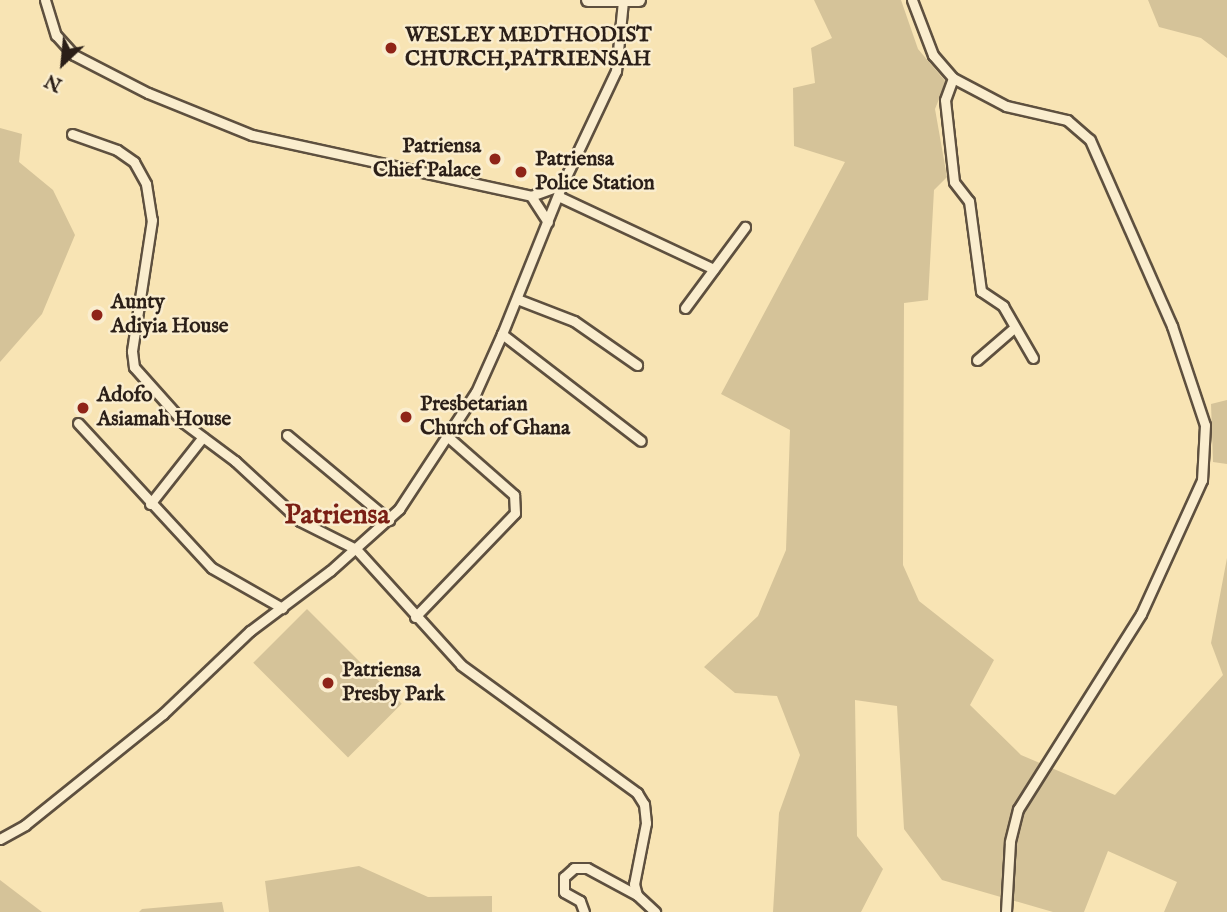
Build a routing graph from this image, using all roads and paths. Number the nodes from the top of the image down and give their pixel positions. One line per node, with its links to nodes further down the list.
1 (45, 0): 10 (street)
2 (588, 0): 3 (main road)
3 (610, 0): 6 (main road)
4 (639, 0): 6 (main road)
5 (912, 0): 7 (street)
6 (623, 1): 9 (street)
7 (953, 78): 17 (street); 36 (street)
8 (72, 134): 24 (street)
9 (562, 185): 10 (street); 11 (street)
10 (531, 196): 12 (street)
11 (558, 196): 12 (street); 14 (street)
12 (548, 222): 15 (street)
13 (745, 228): 14 (street)
14 (714, 269): 16 (street)
15 (517, 299): 18 (street); 21 (street)
16 (685, 308)
17 (1014, 328): 19 (street); 20 (street)
18 (502, 334): 25 (street); 26 (street)
19 (1034, 358)
20 (977, 360)
21 (637, 365)
22 (78, 423): 27 (street)
23 (287, 435): 28 (street)
24 (203, 437): 27 (street); 29 (street)
25 (448, 437): 28 (street); 31 (street)
26 (641, 441)
27 (150, 504): 30 (street)
28 (389, 520): 29 (street)
29 (356, 549): 30 (street); 31 (street)
30 (282, 608): 32 (street)
31 (415, 617): 33 (street)
32 (0, 839)
33 (638, 895): 34 (street); 35 (street)
34 (584, 912)
35 (655, 912)
36 (1006, 912)

